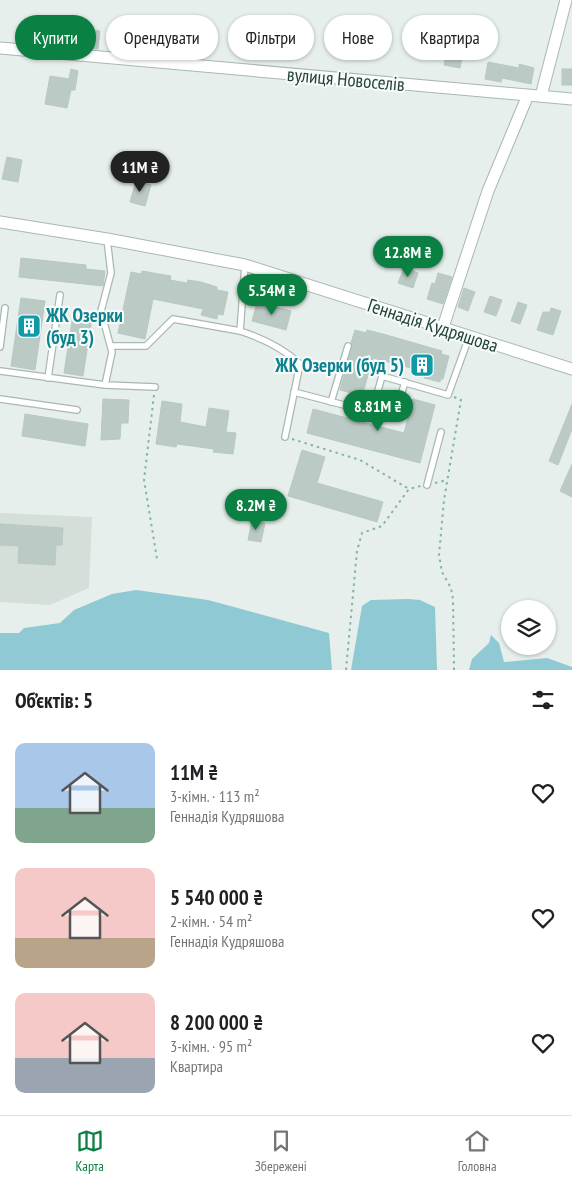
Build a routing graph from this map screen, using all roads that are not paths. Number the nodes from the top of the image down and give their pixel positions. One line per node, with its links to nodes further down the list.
1 (566, 0): 4 (street)
2 (0, 48): 3 (street, вулиця Новоселів)
3 (528, 95): 4 (street, вулиця Новоселів); 11 (street)
4 (541, 96): 5 (street, вулиця Новоселів)
5 (572, 99)
6 (0, 222): 7 (street, Геннадія Кудряшова)
7 (107, 239): 8 (street, Геннадія Кудряшова); 14 (lane)
8 (245, 265): 11 (street, Геннадія Кудряшова); 12 (lane)
9 (60, 295): 19 (lane)
10 (5, 308): 16 (lane)
11 (443, 327): 13 (street, Геннадія Кудряшова)
12 (240, 331): 14 (lane); 23 (lane)
13 (469, 337): 17 (street, Геннадія Кудряшова); 20 (lane)
14 (112, 346): 21 (lane)
15 (348, 346): 25 (lane)
16 (0, 347)
17 (572, 369)
18 (0, 371): 19 (lane)
19 (48, 378): 21 (lane)
20 (405, 382): 27 (lane); 27 (lane)
21 (105, 385): 22 (lane)
22 (155, 386)
23 (294, 392): 25 (lane); 29 (lane)
24 (0, 399): 26 (lane)
25 (332, 402): 27 (lane)
26 (77, 410)
27 (372, 412)
28 (441, 432): 30 (lane)
29 (285, 437)
30 (427, 485)

